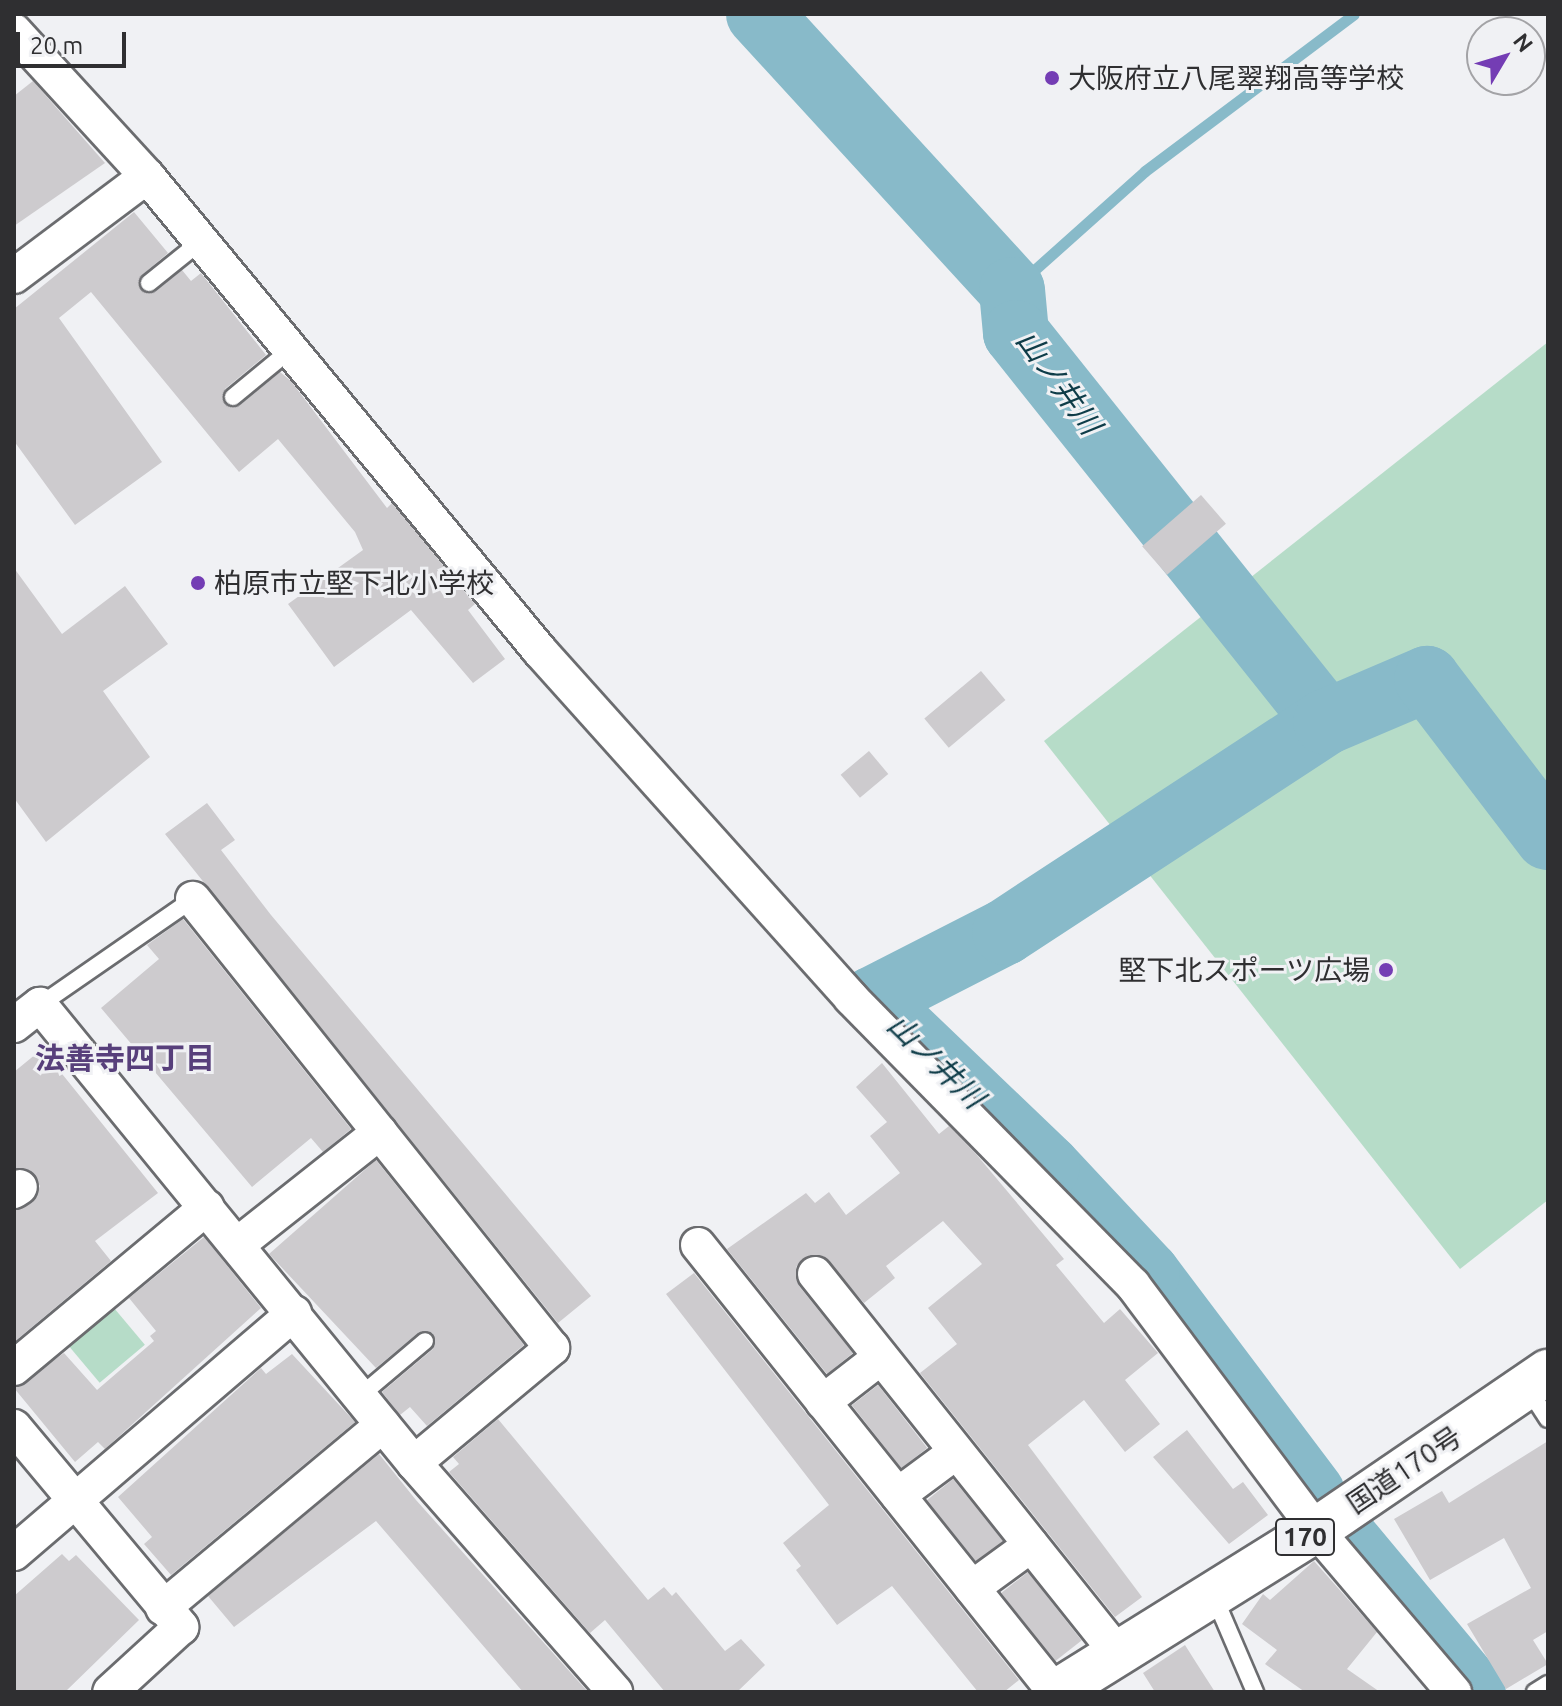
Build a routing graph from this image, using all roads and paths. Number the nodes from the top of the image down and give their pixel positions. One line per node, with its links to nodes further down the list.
1 (21, 52): 2 (street)
2 (147, 176): 3 (street); 4 (street)
3 (201, 241): 5 (lane); 6 (street)
4 (14, 276)
5 (149, 283)
6 (290, 350): 7 (lane); 28 (street)
7 (233, 397)
8 (193, 899): 9 (lane); 10 (street)
9 (27, 1015): 11 (street)
10 (380, 1132): 12 (street); 25 (street)
11 (207, 1207): 12 (street); 18 (street)
12 (237, 1245): 15 (street)
13 (698, 1245): 21 (street)
14 (815, 1274): 17 (street)
15 (294, 1313): 20 (street); 27 (street)
16 (425, 1341): 20 (lane)
17 (881, 1357): 21 (street); 24 (street)
18 (14, 1368)
19 (1541, 1392): 28 (highway, 国道170号 / 170)
20 (360, 1396): 22 (street)
21 (823, 1402): 26 (street)
22 (383, 1425): 25 (street); 33 (street)
23 (14, 1427): 27 (street)
24 (956, 1452): 26 (street); 29 (street)
25 (414, 1463): 37 (street)
26 (898, 1495): 31 (street)
27 (73, 1499): 30 (street); 33 (street)
28 (1316, 1530): 32 (highway, 国道170号 / 170); 40 (street)
29 (1031, 1545): 31 (street); 34 (street)
30 (14, 1553)
31 (972, 1588): 38 (street)
32 (1213, 1594): 34 (highway, 国道170号 / 170); 39 (lane)
33 (163, 1608): 36 (street)
34 (1118, 1653): 38 (highway, 国道170号 / 170)
35 (1548, 1684): 41 (lane)
36 (110, 1692)
37 (615, 1692)
38 (1055, 1692)
39 (1255, 1692)
40 (1454, 1692)
41 (1535, 1692)

